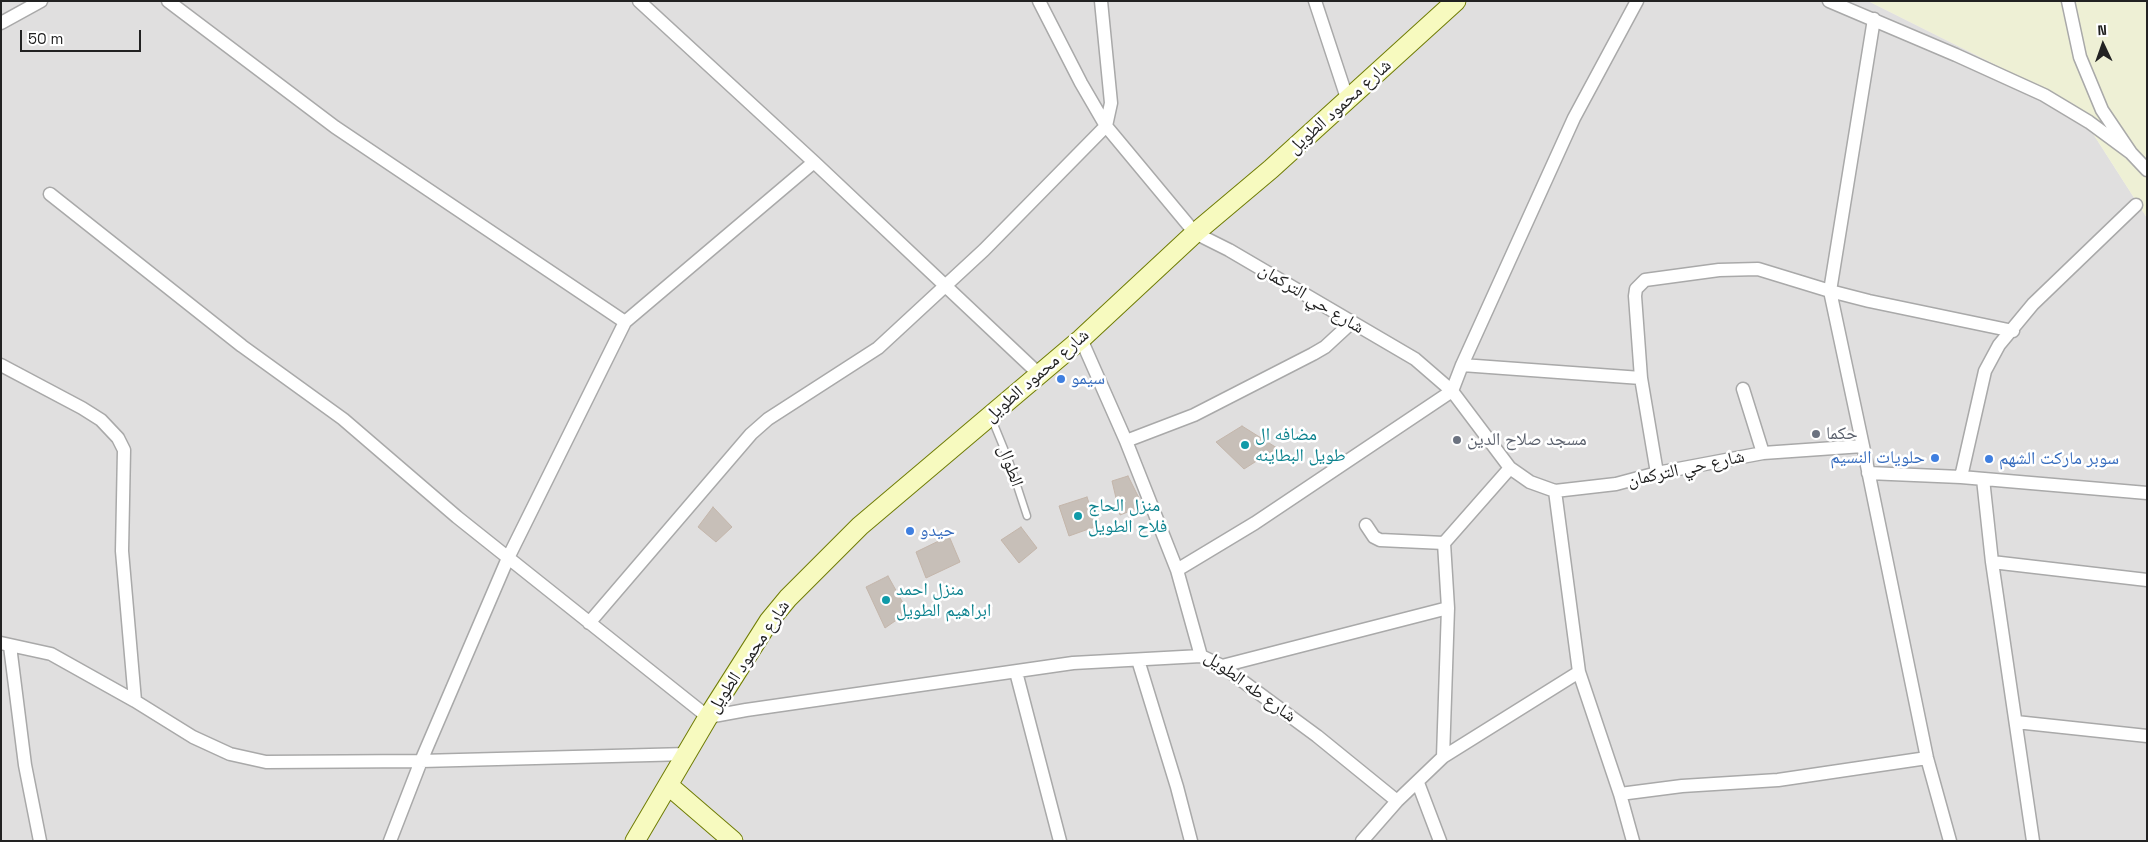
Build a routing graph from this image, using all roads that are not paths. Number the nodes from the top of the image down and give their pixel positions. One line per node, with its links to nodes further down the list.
1 (41, 1): 12 (street)
2 (168, 1): 23 (street)
3 (639, 1): 16 (street)
4 (1039, 1): 14 (street)
5 (1100, 1): 14 (street)
6 (1315, 1): 13 (street)
7 (1456, 1): 13 (street, شارع محمود الطويل)
8 (1637, 1): 28 (street)
9 (1829, 1): 11 (street)
10 (2068, 1): 15 (street)
11 (1874, 19): 15 (street); 22 (street)
12 (1, 23)
13 (1348, 101): 20 (street, شارع محمود الطويل)
14 (1106, 126): 20 (street); 21 (street)
15 (2131, 153): 17 (street)
16 (814, 162): 21 (street); 23 (street)
17 (2147, 170)
18 (50, 194): 47 (street)
19 (2136, 205): 25 (street)
20 (1195, 233): 24 (street, شارع حي التركمان); 26 (street, شارع محمود الطويل)
21 (945, 286): 29 (street); 52 (street)
22 (1830, 291): 25 (street); 30 (street); 35 (street)
23 (625, 322): 47 (street)
24 (1350, 323): 32 (street, شارع حي التركمان); 34 (street)
25 (2013, 331): 40 (street)
26 (1081, 339): 29 (street, شارع محمود الطويل); 34 (street, شارع طه الطويل)
27 (1, 365): 59 (street)
28 (1462, 365): 30 (street); 32 (street)
29 (1040, 375): 33 (street, شارع محمود الطويل)
30 (1641, 378): 39 (street)
31 (1743, 389): 36 (street)
32 (1452, 391): 37 (street, شارع حي التركمان); 49 (street)
33 (991, 416): 44 (lane, الطوال); 60 (street, شارع محمود الطويل)
34 (1126, 441): 49 (street, شارع طه الطويل)
35 (1863, 446): 36 (street, شارع حي التركمان); 38 (street)
36 (1763, 453): 39 (street, شارع حي التركمان)
37 (1510, 468): 42 (street, شارع حي التركمان); 46 (street)
38 (1868, 472): 40 (street); 65 (street)
39 (1657, 473): 42 (street, شارع حي التركمان)
40 (1960, 477): 41 (street)
41 (1983, 479): 43 (street); 48 (street)
42 (1555, 491): 58 (street)
43 (2147, 493)
44 (1027, 516)
45 (1366, 525): 46 (street)
46 (1444, 543): 51 (street)
47 (508, 558): 52 (street); 66 (street)
48 (1992, 562): 50 (street); 61 (street)
49 (1177, 570): 54 (street, شارع طه الطويل)
50 (2147, 580)
51 (1448, 608): 56 (street); 64 (street)
52 (589, 623): 60 (street)
53 (6, 645): 59 (street); 71 (street)
54 (1201, 656): 55 (street); 56 (street, شارع طه الطويل)
55 (1138, 660): 57 (street); 76 (street)
56 (1222, 666): 70 (street, شارع طه الطويل)
57 (1016, 672): 60 (street); 75 (street)
58 (1579, 672): 64 (street); 69 (street)
59 (135, 701): 66 (street)
60 (708, 717): 63 (street, شارع محمود الطويل)
61 (2016, 722): 62 (street); 81 (street)
62 (2147, 736)
63 (688, 754): 66 (street); 68 (street, شارع محمود الطويل)
64 (1444, 757): 67 (street)
65 (1927, 758): 69 (street); 80 (street)
66 (421, 761): 72 (street)
67 (1418, 783): 70 (street); 78 (street)
68 (668, 785): 73 (street, شارع محمود الطويل); 74 (street)
69 (1620, 794): 79 (street)
70 (1396, 801): 77 (street)
71 (40, 841)
72 (390, 841)
73 (635, 841)
74 (733, 841)
75 (1060, 841)
76 (1190, 841)
77 (1362, 841)
78 (1440, 841)
79 (1633, 841)
80 (1950, 841)
81 (2033, 841)

